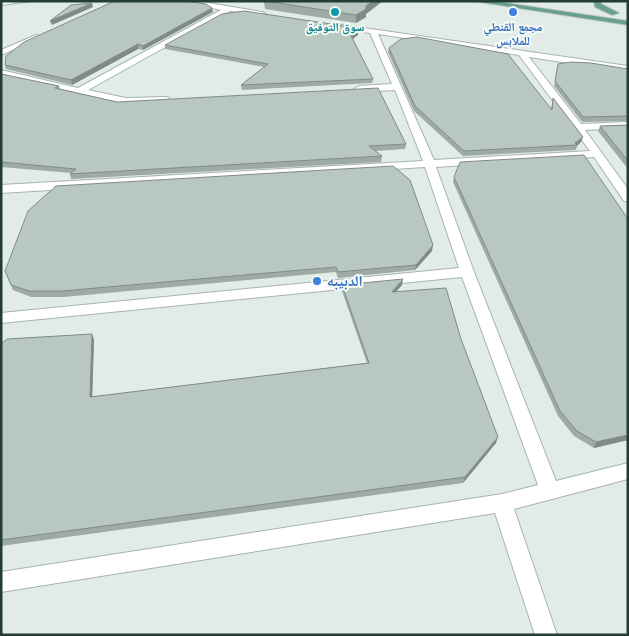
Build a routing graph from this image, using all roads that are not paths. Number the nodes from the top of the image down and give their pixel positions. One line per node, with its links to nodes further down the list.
1 (28, 1): 6 (street)
2 (182, 1): 7 (street)
3 (476, 1): 11 (main road)
4 (532, 1): 8 (main road)
5 (598, 1): 8 (main road)
6 (1, 3)
7 (228, 9): 9 (street); 21 (street)
8 (615, 13): 10 (main road)
9 (266, 15)
10 (628, 15)
11 (628, 23)
12 (334, 25): 13 (street)
13 (373, 31): 16 (street); 19 (street)
14 (46, 33): 15 (street)
15 (1, 53)
16 (522, 53): 17 (street); 24 (street)
17 (628, 69)
18 (1, 73): 21 (street)
19 (398, 87): 20 (street); 26 (street)
20 (349, 90)
21 (78, 91): 22 (street)
22 (172, 100)
23 (628, 125): 24 (street)
24 (578, 127): 25 (street)
25 (597, 154): 26 (street); 28 (street)
26 (429, 162): 27 (street); 29 (street)
27 (1, 189)
28 (628, 198)
29 (467, 272): 30 (street); 32 (street)
30 (1, 318)
31 (628, 471): 32 (street)
32 (550, 491): 33 (street)
33 (502, 503): 34 (street); 35 (street)
34 (1, 582)
35 (546, 635)

